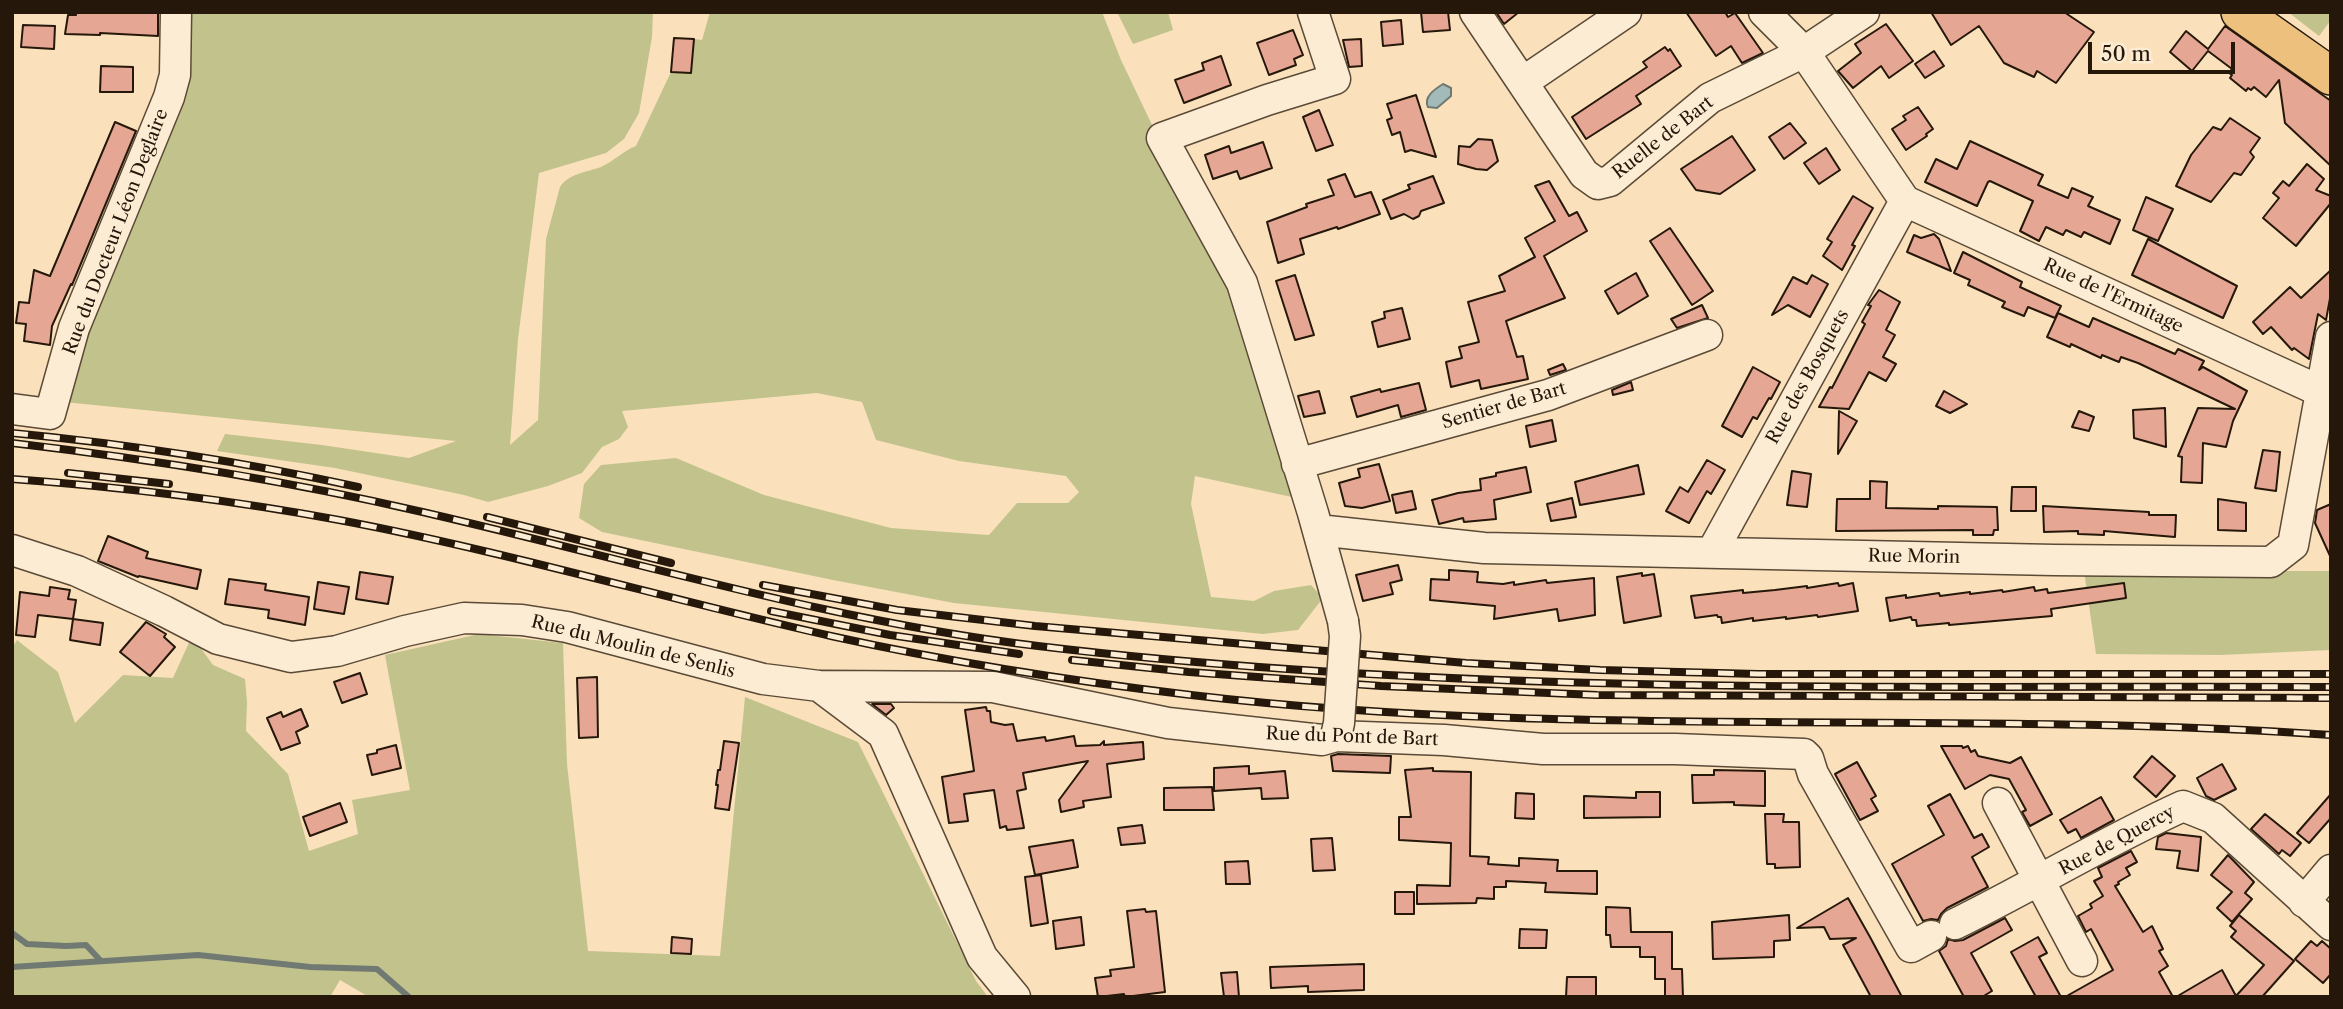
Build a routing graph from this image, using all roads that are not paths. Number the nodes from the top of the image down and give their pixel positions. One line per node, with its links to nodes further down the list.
1 (176, 12): 15 (street, Rue du Docteur Léon Deglaire)
2 (1313, 12): 17 (street)
3 (1475, 12): 10 (street, Ruelle de Bart)
4 (1626, 12): 10 (street)
5 (1764, 12): 8 (street)
6 (1864, 12): 8 (street)
7 (2240, 12): 9 (main road)
8 (1804, 52): 10 (street, Ruelle de Bart); 11 (street)
9 (2331, 76)
10 (1523, 82)
11 (1905, 201): 14 (street, Rue de l'Ermitage); 20 (street, Rue des Bosquets)
12 (1707, 335): 17 (street, Sentier de Bart)
13 (2331, 337): 14 (street, Rue Morin)
14 (2320, 391): 16 (street, Rue Morin)
15 (12, 409)
16 (2320, 460): 20 (street, Rue Morin)
17 (1297, 464): 18 (street)
18 (1318, 530): 20 (street, Rue Morin); 22 (street, bridge)
19 (12, 550): 21 (street, Rue du Moulin de Senlis)
20 (1712, 552)
21 (820, 686): 22 (street, Rue du Pont de Bart); 30 (street)
22 (1336, 736): 23 (street, Rue du Pont de Bart)
23 (1804, 754): 26 (street, Rue de Quercy)
24 (1998, 803): 26 (street)
25 (2331, 870): 27 (street)
26 (2040, 881): 27 (street, Rue de Quercy); 29 (street)
27 (2304, 902): 28 (street, Rue de Quercy)
28 (2331, 925)
29 (2082, 961)
30 (1015, 997)

